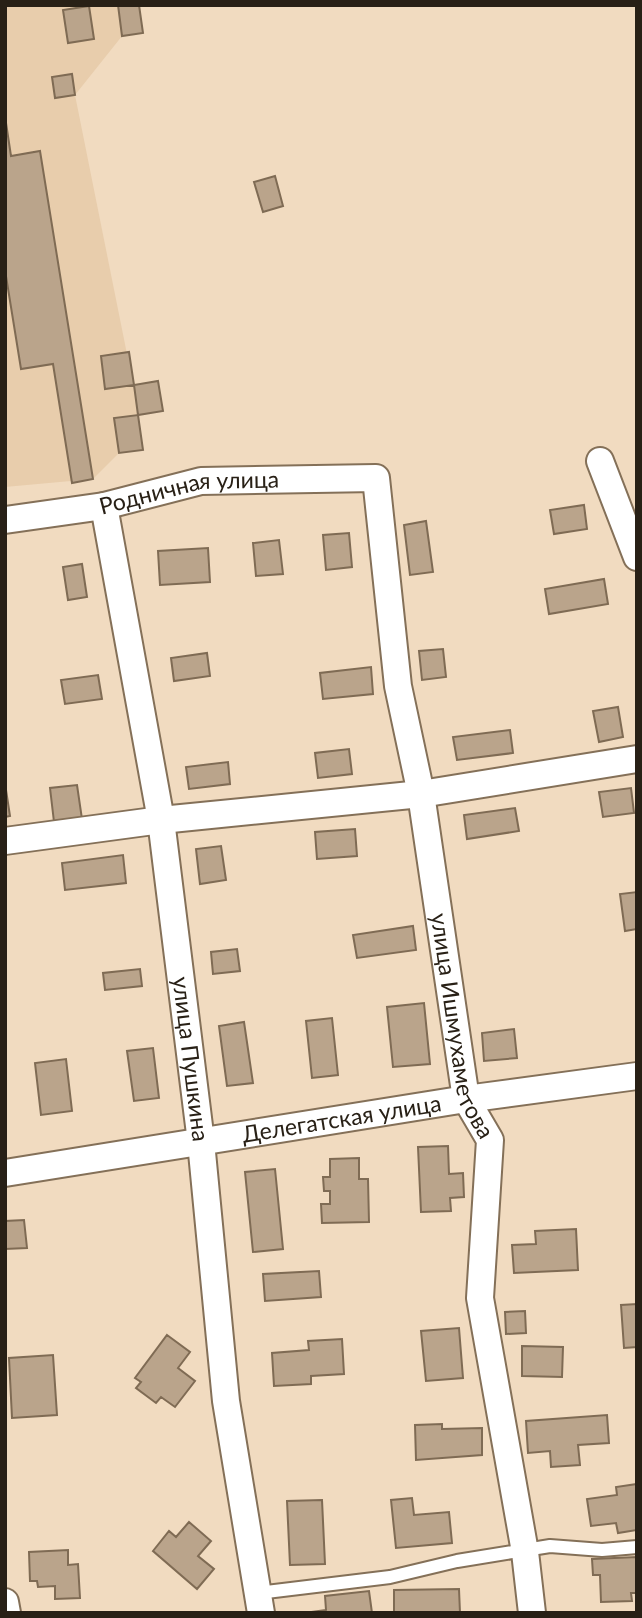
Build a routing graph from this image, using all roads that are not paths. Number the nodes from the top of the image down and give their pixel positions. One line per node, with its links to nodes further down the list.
1 (600, 461): 5 (street)
2 (376, 478): 3 (street, Родничная улица); 7 (street, улица Ишмухаметова)
3 (104, 506): 4 (street, Родничная улица); 8 (street, улица Пушкина)
4 (5, 520)
5 (637, 556)
6 (637, 759): 7 (street)
7 (421, 794): 8 (street); 11 (street, улица Ишмухаметова)
8 (161, 820): 9 (street); 12 (street, улица Пушкина)
9 (5, 841)
10 (637, 1076): 11 (street, Делегатская улица)
11 (466, 1099): 12 (street, Делегатская улица); 15 (street, улица Ишмухаметова)
12 (201, 1142): 13 (street, Делегатская улица); 17 (street, улица Пушкина)
13 (5, 1172)
14 (637, 1548): 15 (lane)
15 (525, 1552): 17 (lane); 19 (street, улица Ишмухаметова)
16 (5, 1602): 18 (street)
17 (260, 1603)
18 (7, 1613)
19 (532, 1613)

